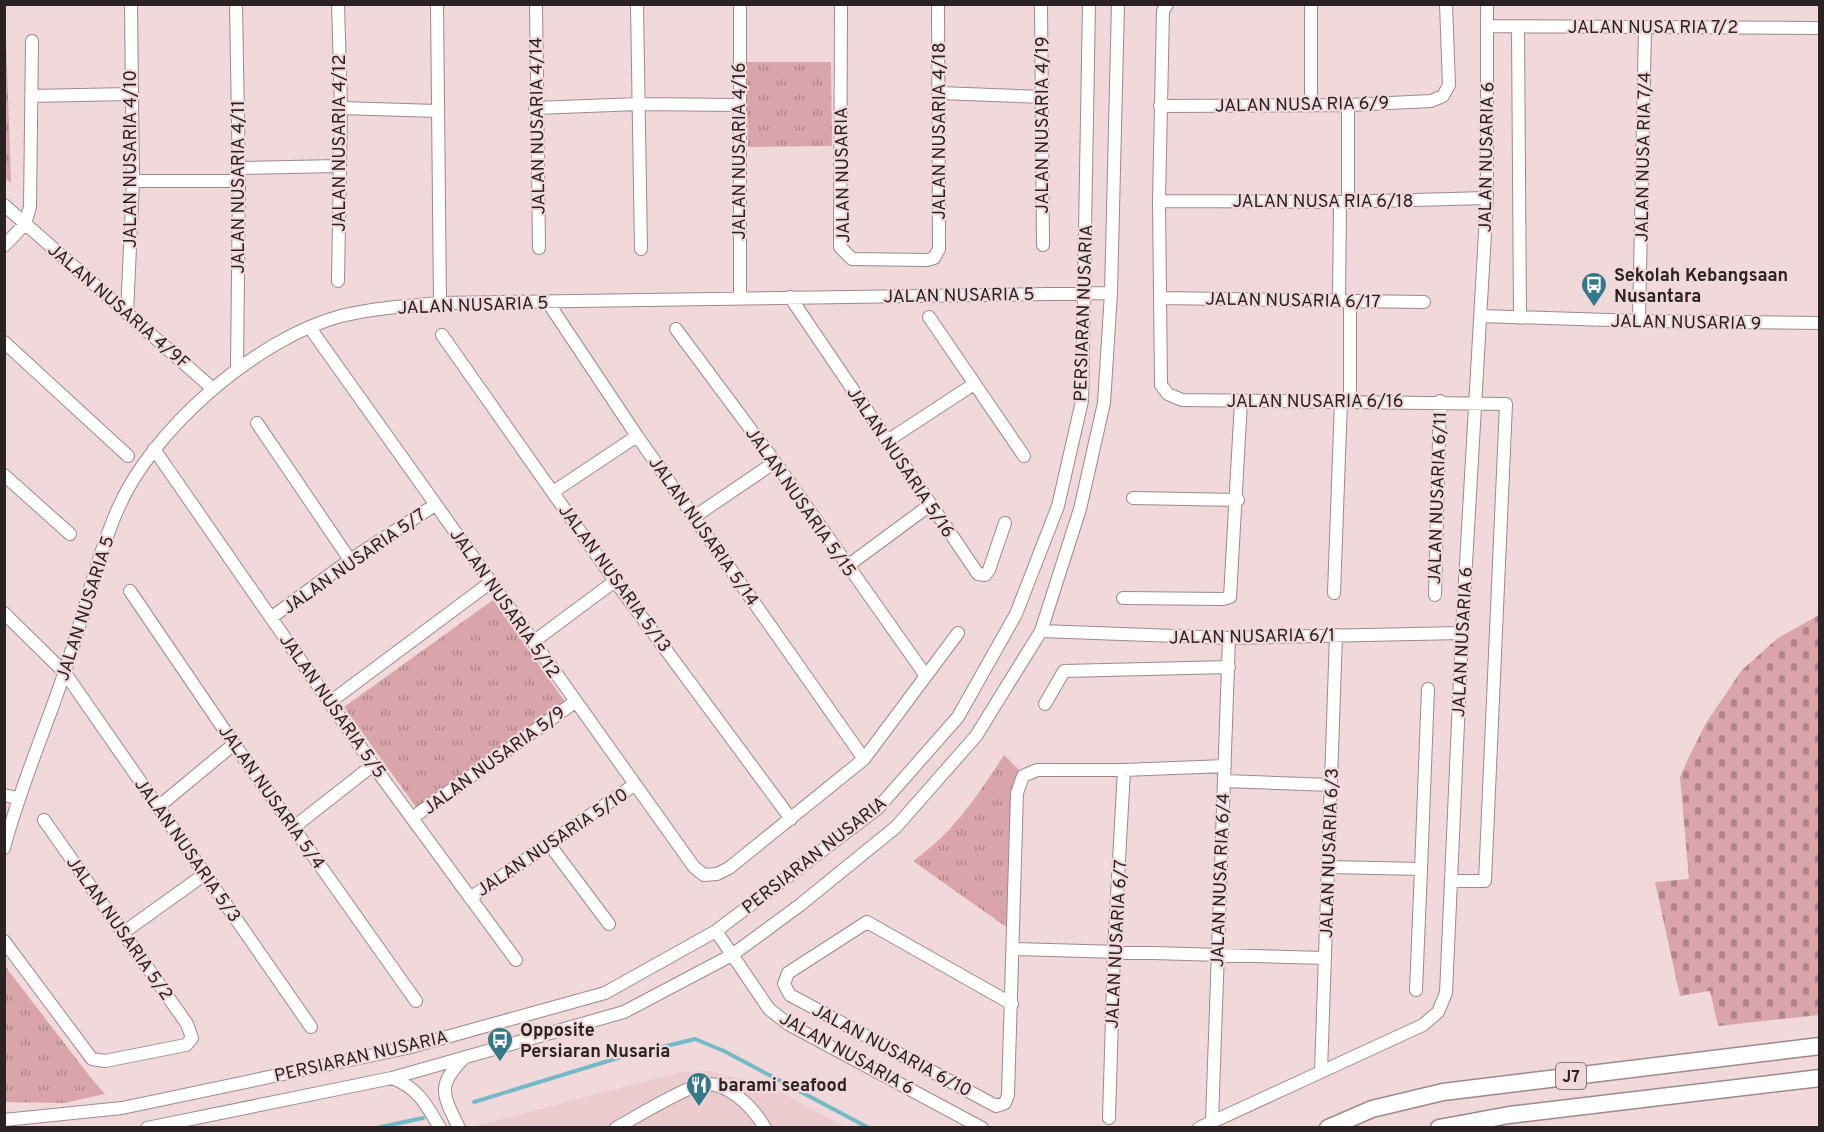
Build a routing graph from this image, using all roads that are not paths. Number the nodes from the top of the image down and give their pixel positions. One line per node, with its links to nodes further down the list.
1 (131, 4): 22 (street, JALAN NUSARIA 4/10)
2 (236, 4): 35 (street, JALAN NUSARIA 4/11)
3 (338, 4): 31 (street, JALAN NUSARIA 4/12)
4 (437, 4): 33 (street)
5 (536, 4): 32 (street, JALAN NUSARIA 4/14)
6 (637, 4): 26 (street)
7 (740, 4): 27 (street, JALAN NUSARIA 4/16)
8 (841, 4): 47 (street, JALAN NUSARIA)
9 (938, 4): 23 (street, JALAN NUSARIA 4/18)
10 (1041, 4): 25 (street, JALAN NUSARIA 4/19)
11 (1089, 4): 50 (street, PERSIARAN NUSARIA)
12 (1118, 4): 49 (street, PERSIARAN NUSARIA)
13 (1167, 4): 30 (street)
14 (1311, 4): 28 (street)
15 (1446, 4): 29 (street, JALAN NUSA RIA 6/9)
16 (1487, 4): 17 (street, JALAN NUSARIA 6)
17 (1487, 26): 18 (street, JALAN NUSA RIA 7/2); 38 (street, JALAN NUSARIA 6)
18 (1518, 27): 20 (street, JALAN NUSA RIA 7/2); 61 (street)
19 (1820, 27): 20 (street, JALAN NUSA RIA 7/2)
20 (1645, 28): 62 (street, JALAN NUSA RIA 7/4)
21 (32, 41): 24 (street)
22 (130, 93): 24 (street); 37 (street, JALAN NUSARIA 4/10)
23 (940, 93): 25 (street); 47 (street, JALAN NUSARIA 4/18)
24 (31, 96): 42 (street)
25 (1042, 97): 43 (street, JALAN NUSARIA 4/19)
26 (639, 104): 27 (street); 32 (street); 46 (street)
27 (739, 105): 52 (street, JALAN NUSARIA 4/16)
28 (1311, 105): 29 (street, JALAN NUSA RIA 6/9); 30 (street, JALAN NUSA RIA 6/9)
29 (1347, 105): 40 (street)
30 (1160, 106): 39 (street)
31 (341, 108): 33 (street); 34 (street, JALAN NUSARIA 4/12)
32 (536, 108): 45 (street, JALAN NUSARIA 4/14)
33 (437, 111): 57 (street)
34 (339, 166): 35 (street); 48 (street, JALAN NUSARIA 4/12)
35 (238, 168): 36 (street, JALAN NUSARIA 4/11)
36 (239, 181): 37 (street); 68 (street, JALAN NUSARIA 4/11)
37 (133, 182): 58 (street, JALAN NUSARIA 4/10)
38 (1487, 198): 40 (street, JALAN NUSA RIA 6/18); 59 (street, JALAN NUSARIA 6)
39 (1159, 201): 40 (street, JALAN NUSA RIA 6/18); 53 (street)
40 (1344, 202): 55 (street)
41 (4, 206): 42 (street, JALAN NUSARIA 4/9F)
42 (25, 224): 44 (street); 58 (street, JALAN NUSARIA 4/9F)
43 (1043, 245)
44 (4, 246)
45 (538, 248)
46 (641, 249)
47 (934, 258)
48 (338, 281)
49 (1111, 292): 50 (street); 101 (street, PERSIARAN NUSARIA)
50 (1086, 293): 51 (street, JALAN NUSARIA 5); 137 (street, PERSIARAN NUSARIA)
51 (790, 297): 52 (street, JALAN NUSARIA 5); 77 (street, JALAN NUSARIA 5/16)
52 (740, 298): 54 (street, JALAN NUSARIA 5)
53 (1162, 298): 55 (street, JALAN NUSARIA 6/17); 72 (street, JALAN NUSARIA 6/16)
54 (547, 301): 57 (street, JALAN NUSARIA 5); 76 (street, JALAN NUSARIA 5/14)
55 (1345, 301): 56 (street, JALAN NUSARIA 6/17); 73 (street)
56 (1424, 302)
57 (440, 303): 64 (street, JALAN NUSARIA 5)
58 (127, 313): 70 (street, JALAN NUSARIA 4/9F)
59 (1481, 316): 61 (street, JALAN NUSARIA 9); 74 (street, JALAN NUSARIA 6)
60 (929, 317): 69 (street)
61 (1521, 318): 62 (street, JALAN NUSARIA 9)
62 (1640, 321): 63 (street, JALAN NUSARIA 9)
63 (1820, 323)
64 (310, 328): 68 (street, JALAN NUSARIA 5); 86 (street, JALAN NUSARIA 5/12)
65 (676, 329): 81 (street, JALAN NUSARIA 5/15)
66 (442, 335): 83 (street, JALAN NUSARIA 5/13)
67 (4, 342): 79 (street)
68 (237, 369): 70 (street, JALAN NUSARIA 5)
69 (974, 384): 77 (street); 80 (street)
70 (212, 388): 78 (street, JALAN NUSARIA 5)
71 (1440, 401): 73 (street, JALAN NUSARIA 6/16); 74 (street, JALAN NUSARIA 6/16); 97 (street, JALAN NUSARIA 6/11)
72 (1241, 402): 73 (street, JALAN NUSARIA 6/16); 85 (street)
73 (1346, 402): 96 (street)
74 (1476, 404): 103 (street, JALAN NUSARIA 6); 134 (street, JALAN NUSARIA 6/16)
75 (257, 423): 91 (street)
76 (637, 436): 83 (street); 88 (street, JALAN NUSARIA 5/14)
77 (887, 441): 87 (street, JALAN NUSARIA 5/16)
78 (154, 449): 100 (street, JALAN NUSARIA 5/5); 108 (street, JALAN NUSARIA 5)
79 (129, 456)
80 (1024, 456)
81 (775, 462): 88 (street); 92 (street, JALAN NUSARIA 5/15)
82 (4, 475): 90 (street)
83 (553, 492): 93 (street, JALAN NUSARIA 5/13)
84 (1133, 498): 85 (street)
85 (1238, 500): 98 (street)
86 (435, 505): 91 (street, JALAN NUSARIA 5/7); 94 (street, JALAN NUSARIA 5/12)
87 (930, 505): 89 (street, JALAN NUSARIA 5/16); 92 (street)
88 (694, 517): 115 (street, JALAN NUSARIA 5/14)
89 (1005, 523)
90 (70, 534)
91 (350, 560): 100 (street, JALAN NUSARIA 5/7)
92 (846, 567): 109 (street, JALAN NUSARIA 5/15)
93 (615, 580): 106 (street); 126 (street, JALAN NUSARIA 5/13)
94 (490, 582): 106 (street, JALAN NUSARIA 5/12); 111 (street)
95 (130, 591): 114 (street, JALAN NUSARIA 5/4)
96 (1334, 593)
97 (1435, 595)
98 (1124, 598)
99 (4, 613): 108 (street, JALAN NUSARIA 5/3)
100 (272, 617): 111 (street, JALAN NUSARIA 5/5)
101 (1041, 631): 105 (street, JALAN NUSARIA 6/1); 143 (street, PERSIARAN NUSARIA)
102 (958, 633): 109 (street)
103 (1462, 633): 104 (street, JALAN NUSARIA 6/1); 134 (street, JALAN NUSARIA 6)
104 (1336, 635): 105 (street, JALAN NUSARIA 6/1); 121 (street, JALAN NUSARIA 6/3)
105 (1229, 638): 107 (street, JALAN NUSA RIA 6/4)
106 (533, 642): 112 (street, JALAN NUSARIA 5/12)
107 (1229, 667): 113 (street); 117 (street, JALAN NUSA RIA 6/4)
108 (65, 673): 123 (street, JALAN NUSARIA 5); 124 (street, JALAN NUSARIA 5/3)
109 (926, 676): 115 (street)
110 (1428, 689): 132 (street)
111 (330, 702): 116 (street, JALAN NUSARIA 5/5)
112 (575, 702): 120 (street, JALAN NUSARIA 5/12); 125 (street, JALAN NUSARIA 5/9)
113 (1045, 704)
114 (234, 744): 124 (street); 128 (street, JALAN NUSARIA 5/4)
115 (864, 759): 126 (street)
116 (373, 765): 125 (street, JALAN NUSARIA 5/5); 128 (street)
117 (1225, 766): 118 (street); 119 (street, JALAN NUSA RIA 6/4)
118 (1125, 770): 140 (street); 141 (street, JALAN NUSARIA 6/7)
119 (1224, 781): 121 (street); 142 (street, JALAN NUSA RIA 6/4)
120 (634, 785): 126 (street, JALAN NUSARIA 5/12); 129 (street, JALAN NUSARIA 5/10)
121 (1331, 785): 131 (street, JALAN NUSARIA 6/3)
122 (4, 795): 123 (street)
123 (17, 798): 130 (street, JALAN NUSARIA 5)
124 (158, 807): 133 (street, JALAN NUSARIA 5/3)
125 (412, 818): 135 (street, JALAN NUSARIA 5/5)
126 (790, 819)
127 (44, 820): 138 (street, JALAN NUSARIA 5/2)
128 (294, 827): 147 (street, JALAN NUSARIA 5/4)
129 (549, 844): 135 (street, JALAN NUSARIA 5/10); 136 (street)
130 (4, 848)
131 (1329, 867): 132 (street); 144 (street, JALAN NUSARIA 6/3)
132 (1421, 869): 146 (street)
133 (205, 874): 138 (street); 149 (street, JALAN NUSARIA 5/3)
134 (1451, 881): 152 (street, JALAN NUSARIA 6)
135 (470, 898): 145 (street, JALAN NUSARIA 5/5)
136 (609, 924)
137 (716, 931): 143 (street, JALAN NUSARIA 6); 156 (street, PERSIARAN NUSARIA)
138 (124, 933): 139 (street, JALAN NUSARIA 5/2)
139 (4, 941)
140 (1013, 949): 141 (street); 148 (street)
141 (1114, 950): 142 (street); 155 (street, JALAN NUSARIA 6/7)
142 (1217, 953): 144 (street); 157 (street, JALAN NUSA RIA 6/4)
143 (732, 955): 151 (street, PERSIARAN NUSARIA); 163 (street, JALAN NUSARIA 6)
144 (1325, 958): 152 (street, JALAN NUSARIA 6/3)
145 (516, 960)
146 (1416, 990)
147 (416, 1001)
148 (1012, 1004): 148 (street, JALAN NUSARIA 6/10)
149 (311, 1027)
150 (1820, 1046): 165 (main road, J7)
151 (465, 1058): 153 (street, PERSIARAN NUSARIA); 160 (street)
152 (1321, 1071): 157 (street, JALAN NUSARIA 6)
153 (393, 1078): 158 (street, PERSIARAN NUSARIA); 159 (street)
154 (1820, 1078): 166 (main road, J7)
155 (1109, 1118)
156 (4, 1120)
157 (1212, 1121): 164 (street, JALAN NUSARIA 6)
158 (147, 1128)
159 (440, 1128)
160 (459, 1128)
161 (616, 1128): 162 (street)
162 (765, 1128)
163 (982, 1128)
164 (1199, 1128)
165 (1328, 1128)
166 (1439, 1128)

